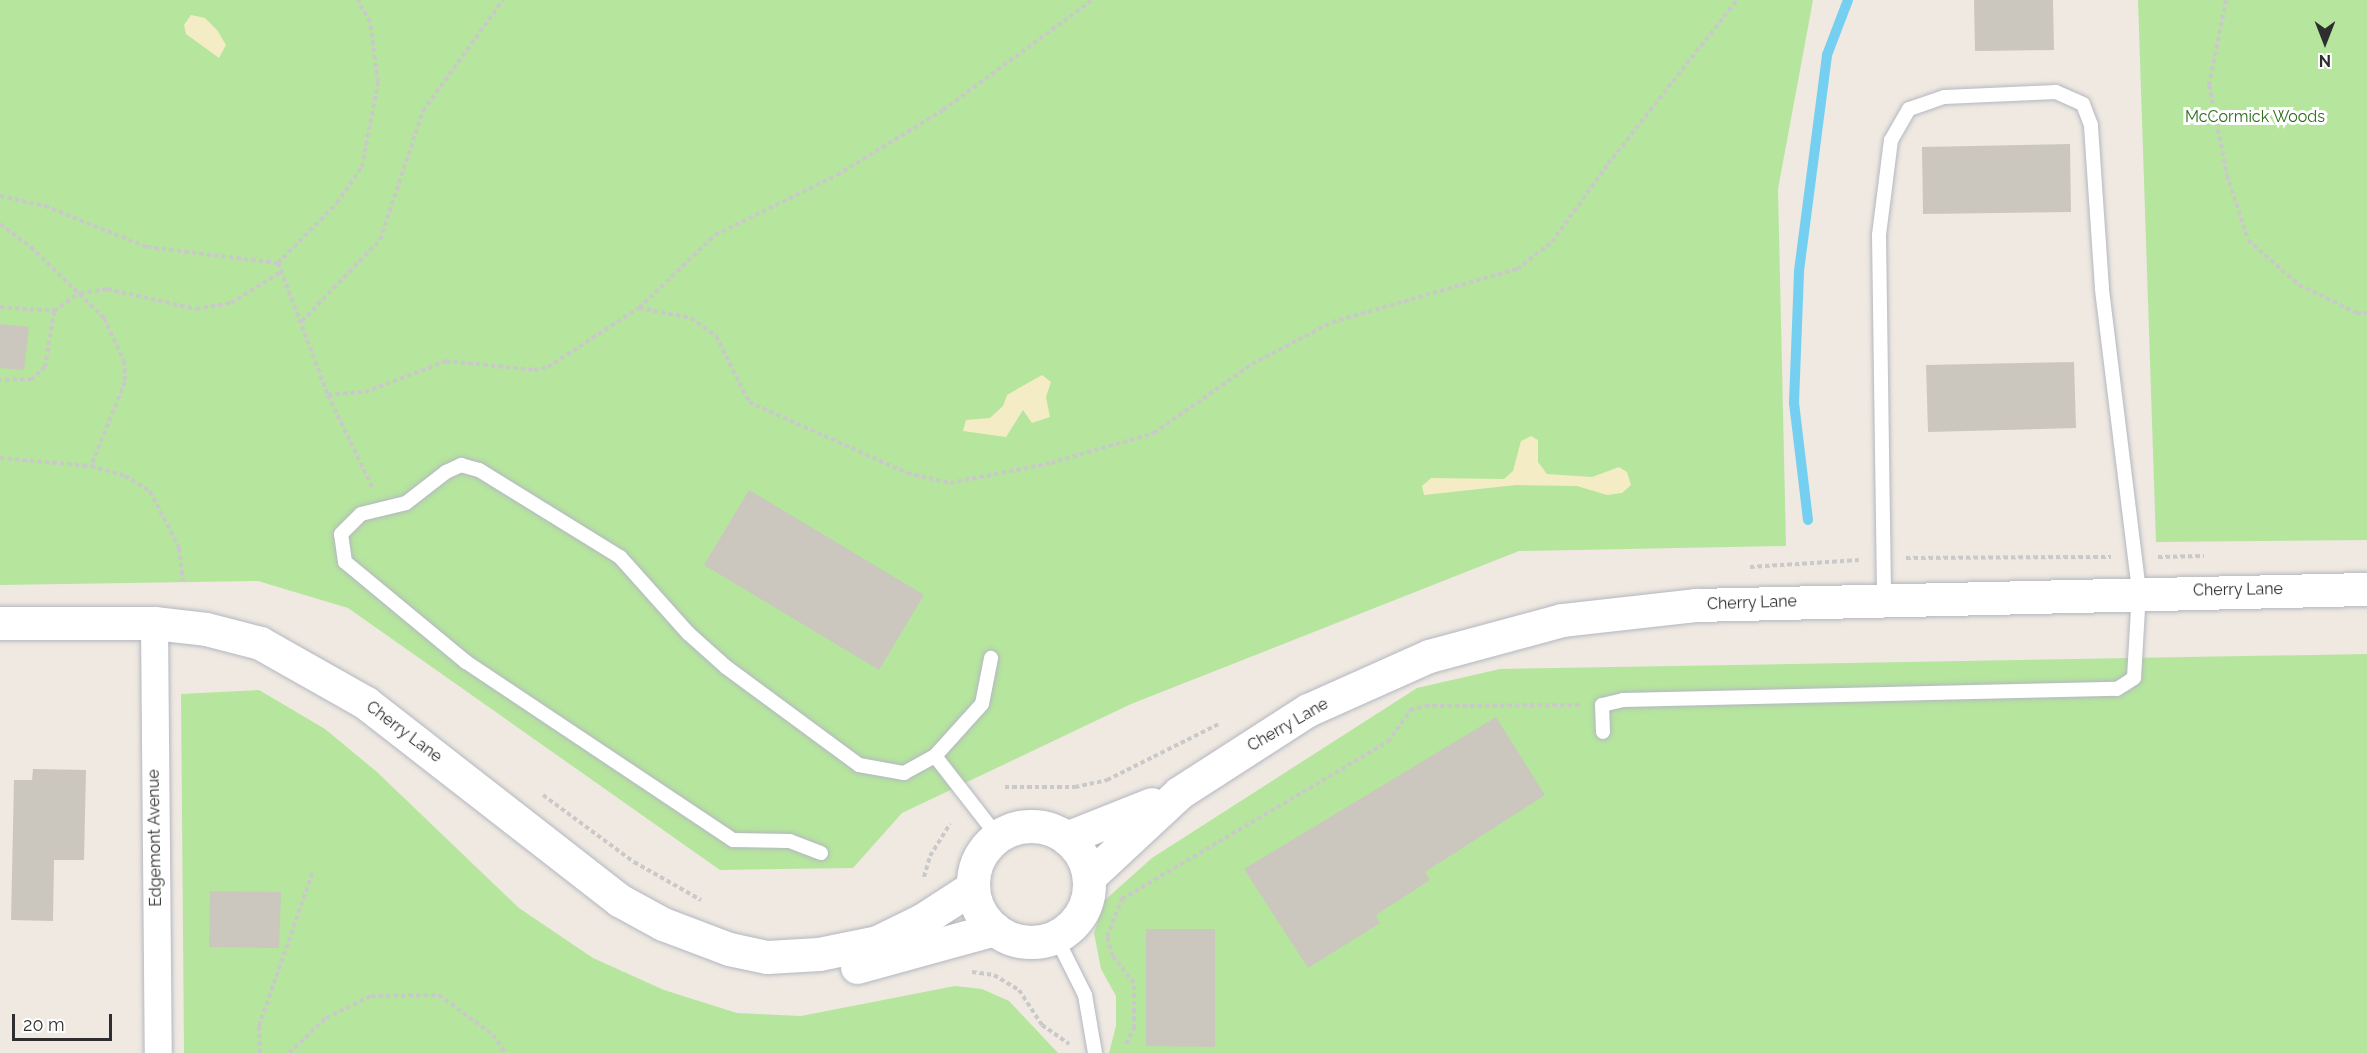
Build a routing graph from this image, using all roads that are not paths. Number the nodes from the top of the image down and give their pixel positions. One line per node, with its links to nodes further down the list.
1 (2367, 589): 2 (street, Cherry Lane)
2 (2139, 591): 3 (street, Cherry Lane); 3 (lane); 7 (lane)
3 (1884, 599): 9 (street, Cherry Lane)
4 (0, 622): 5 (street, Cherry Lane)
5 (154, 623): 17 (street, Cherry Lane); 18 (street, Edgemont Avenue)
6 (991, 658): 8 (lane)
7 (1603, 732)
8 (935, 756): 10 (lane); 12 (lane)
9 (1179, 793): 11 (street, Cherry Lane); 13 (street, Cherry Lane)
10 (998, 837): 11 (street); 14 (street)
11 (1066, 838): 13 (street)
12 (821, 853)
13 (1089, 877): 16 (street)
14 (973, 887): 15 (street); 17 (street, Cherry Lane)
15 (995, 929): 16 (street); 17 (street, Cherry Lane)
16 (1056, 937): 19 (lane)
17 (767, 957)
18 (158, 1053)
19 (1095, 1053)

